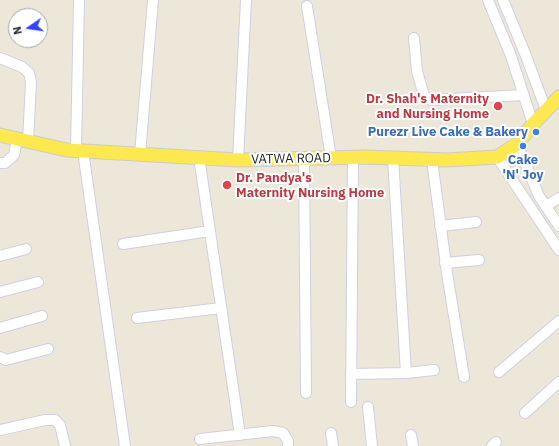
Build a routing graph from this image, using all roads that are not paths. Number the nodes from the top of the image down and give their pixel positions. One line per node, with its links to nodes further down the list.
1 (79, 0): 16 (street)
2 (153, 0): 17 (street)
3 (246, 0): 24 (street)
4 (488, 0): 9 (street)
5 (503, 0): 11 (street)
6 (307, 6): 21 (street)
7 (414, 38): 9 (street)
8 (0, 58): 14 (street)
9 (523, 95): 12 (street)
10 (559, 97): 11 (main road, VATWA ROAD)
11 (546, 110): 12 (main road, VATWA ROAD)
12 (533, 124): 15 (main road, VATWA ROAD)
13 (0, 135): 14 (main road, VATWA ROAD)
14 (22, 140): 16 (main road, VATWA ROAD); 26 (street)
15 (517, 144): 19 (main road, VATWA ROAD); 28 (street)
16 (80, 150): 17 (main road, VATWA ROAD); 64 (street)
17 (140, 154): 18 (main road, VATWA ROAD)
18 (199, 157): 24 (main road, VATWA ROAD); 32 (street)
19 (497, 157): 25 (main road, VATWA ROAD); 35 (street)
20 (304, 158): 21 (main road, VATWA ROAD); 24 (main road, VATWA ROAD); 54 (street)
21 (331, 158): 22 (main road, VATWA ROAD)
22 (353, 158): 23 (main road, VATWA ROAD); 51 (street)
23 (393, 158): 25 (main road, VATWA ROAD); 50 (street)
24 (238, 160)
25 (432, 160): 30 (street)
26 (0, 163)
27 (559, 198): 28 (street)
28 (546, 206): 31 (street)
29 (476, 222): 30 (street)
30 (440, 226): 38 (street)
31 (559, 226)
32 (210, 231): 33 (street); 41 (street)
33 (122, 244)
34 (26, 249): 36 (street)
35 (559, 250)
36 (0, 256)
37 (479, 260): 38 (street)
38 (445, 263): 52 (street)
39 (38, 282): 40 (street)
40 (0, 292)
41 (221, 308): 43 (street); 60 (street)
42 (42, 316): 45 (street)
43 (137, 318)
44 (559, 321): 49 (street)
45 (0, 328)
46 (48, 349): 47 (street)
47 (0, 357)
48 (434, 370): 50 (street)
49 (499, 372)
50 (406, 373): 51 (street)
51 (351, 374): 55 (street)
52 (464, 377)
53 (559, 382): 57 (street)
54 (306, 393)
55 (351, 402)
56 (368, 407): 67 (street)
57 (525, 413)
58 (0, 430): 63 (street)
59 (331, 433): 66 (street)
60 (240, 434): 62 (street); 65 (street)
61 (411, 435): 68 (street)
62 (200, 439)
63 (65, 446)
64 (125, 446)
65 (288, 446)
66 (333, 446)
67 (372, 446)
68 (414, 446)

